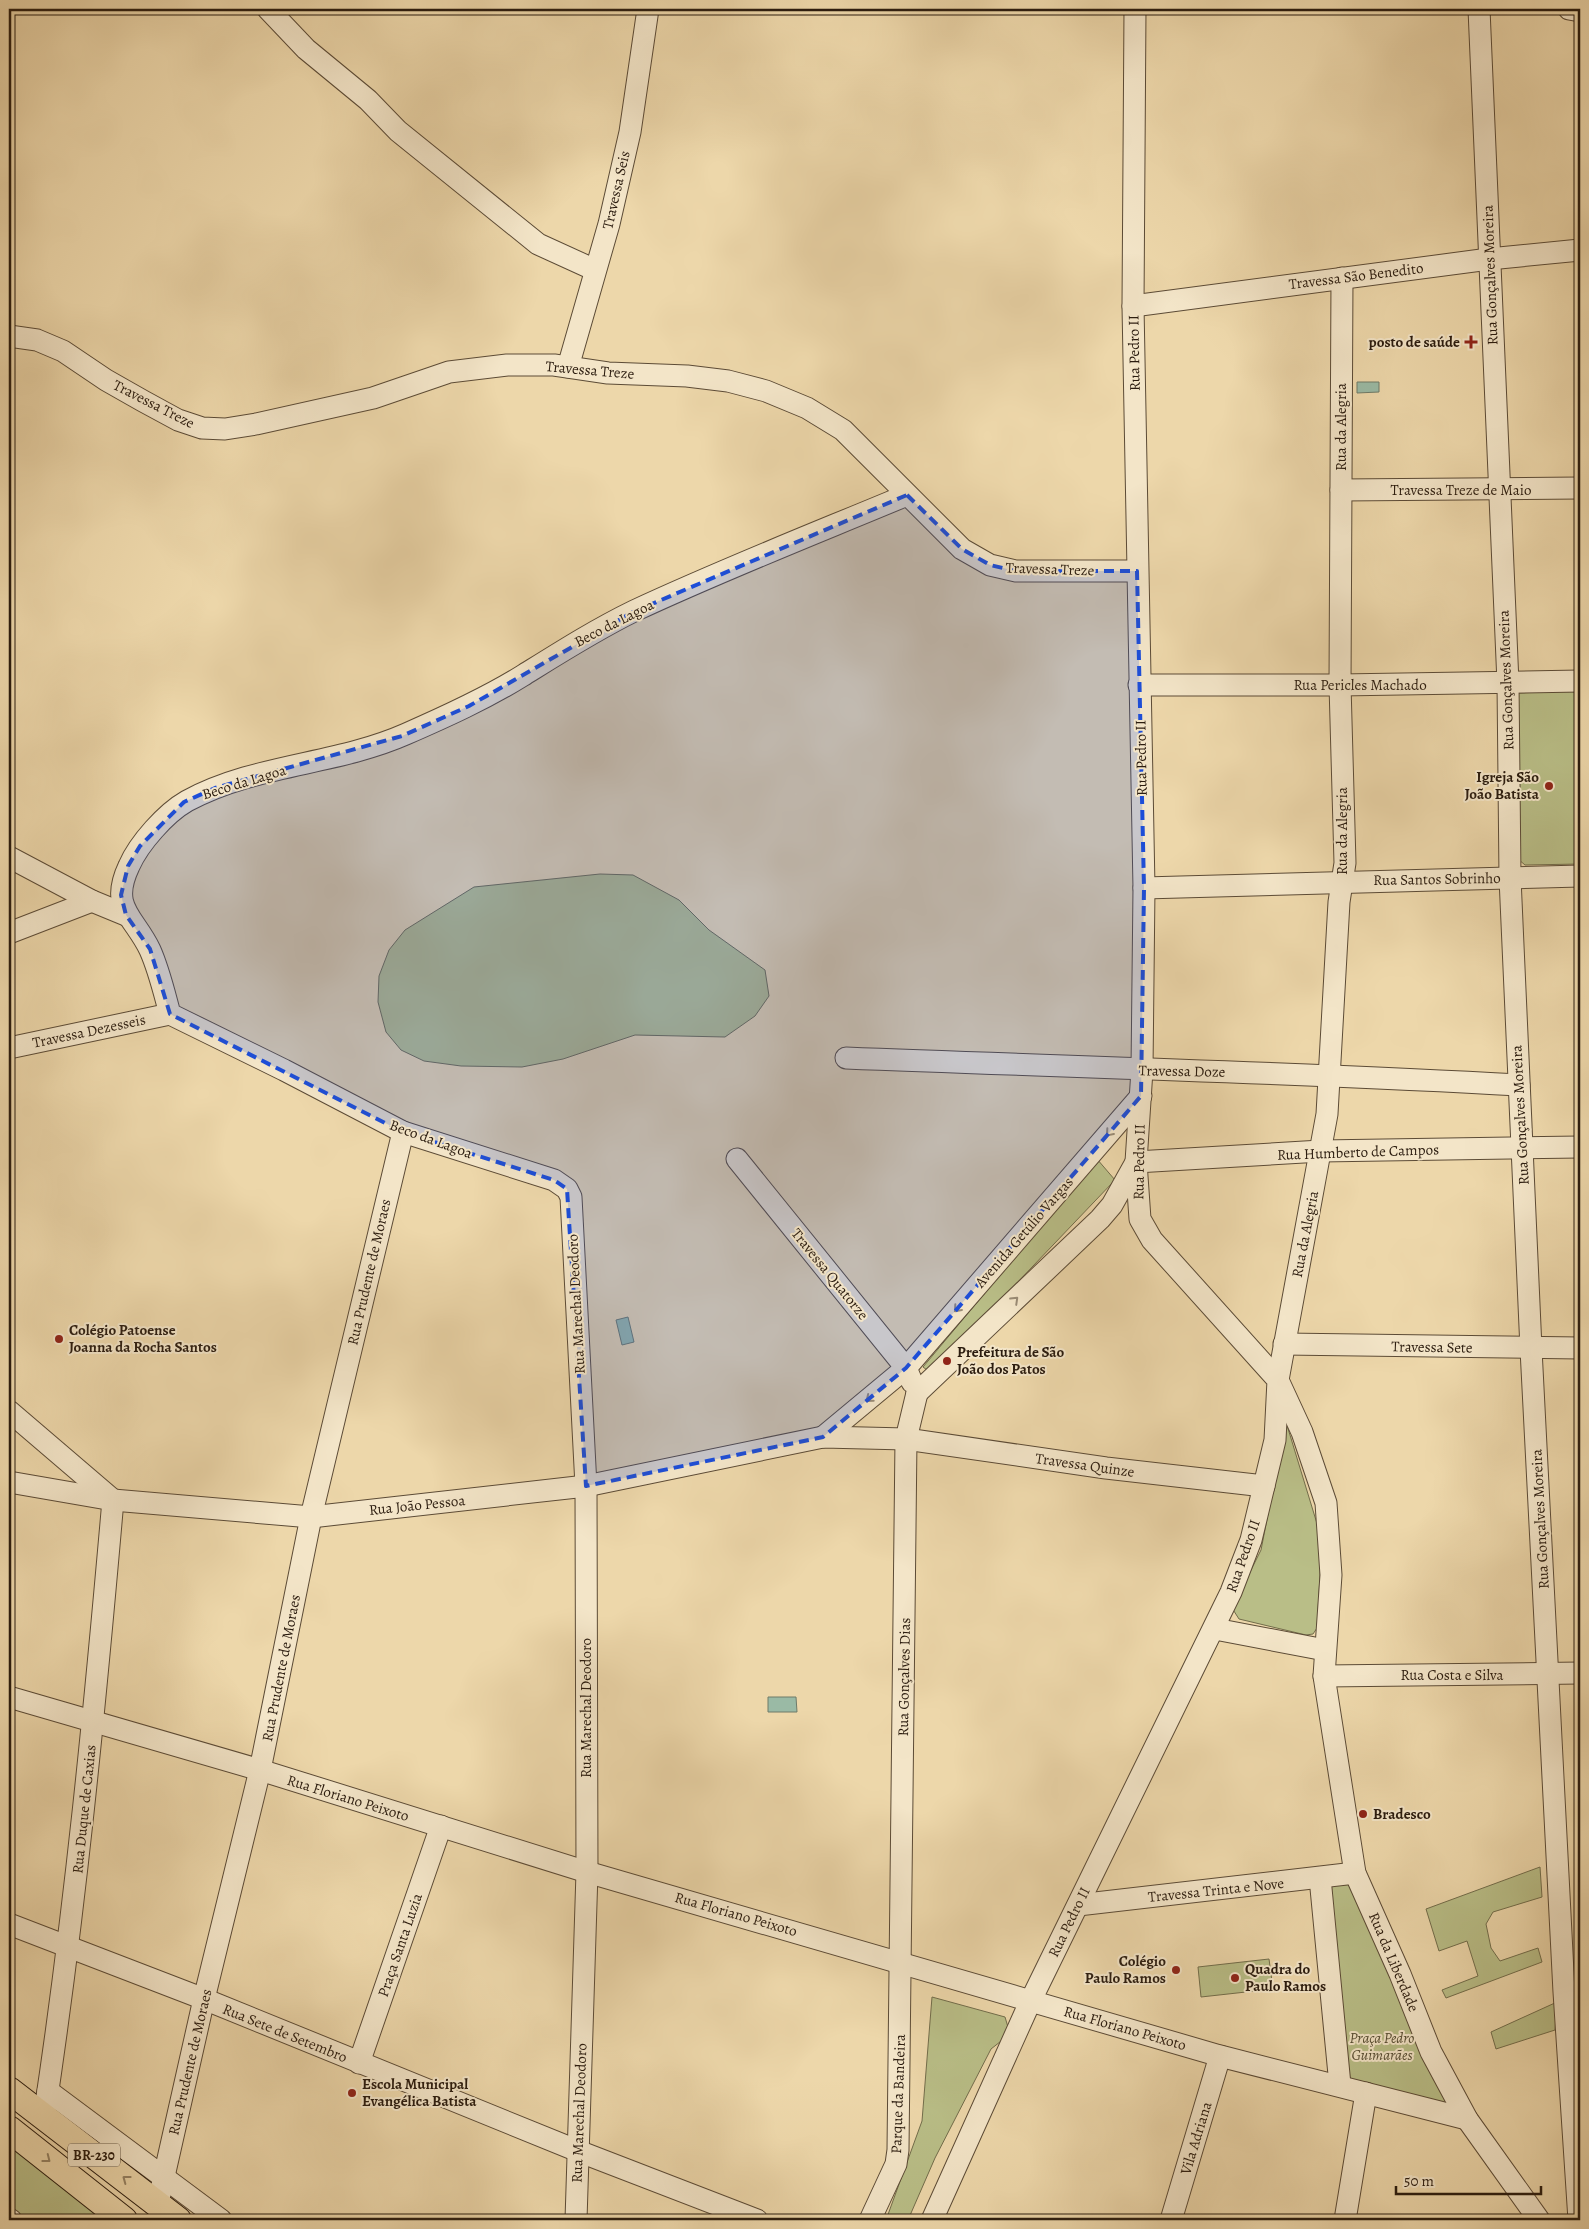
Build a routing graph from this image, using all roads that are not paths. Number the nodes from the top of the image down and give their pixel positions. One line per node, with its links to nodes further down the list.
1 (268, 9): 9 (street)
2 (648, 9): 9 (street, Travessa Seis)
3 (1135, 9): 11 (street, Rua Pedro II)
4 (1478, 9): 8 (street, Rua Gonçalves Moreira)
5 (1569, 9): 6 (street)
6 (1580, 11)
7 (1580, 250): 8 (street, Travessa São Benedito)
8 (1489, 259): 10 (street, Travessa São Benedito); 16 (street, Rua Gonçalves Moreira)
9 (595, 270): 13 (street, Travessa Seis)
10 (1342, 278): 11 (street, Travessa São Benedito); 15 (street, Rua da Alegria)
11 (1133, 306): 18 (street, Rua Pedro II)
12 (9, 336): 13 (street, Travessa Treze)
13 (568, 367): 17 (street, Travessa Treze)
14 (1580, 488): 16 (street, Travessa Treze de Maio)
15 (1341, 490): 16 (street, Travessa Treze de Maio); 22 (street, Rua da Alegria)
16 (1499, 490): 20 (street, Rua Gonçalves Moreira)
17 (907, 495): 18 (street, Travessa Treze); 29 (street, Beco da Lagoa)
18 (1137, 571): 21 (street, Rua Pedro II)
19 (1580, 681): 20 (street, Rua Pericles Machado)
20 (1508, 683): 22 (street, Rua Pericles Machado); 25 (street, Rua Gonçalves Moreira)
21 (1139, 685): 22 (street, Rua Pericles Machado); 27 (street, Rua Pedro II)
22 (1340, 685): 26 (street, Rua da Alegria)
23 (9, 857): 28 (street)
24 (1580, 876): 25 (street, Rua Santos Sobrinho)
25 (1510, 878): 26 (street, Rua Santos Sobrinho); 36 (street, Rua Gonçalves Moreira)
26 (1342, 881): 27 (street, Rua Santos Sobrinho); 35 (street, Rua da Alegria)
27 (1144, 888): 34 (street, Rua Pedro II)
28 (92, 901): 29 (street); 30 (street)
29 (126, 915): 31 (street, Beco da Lagoa)
30 (9, 933)
31 (170, 1014): 32 (street, Travessa Dezesseis); 38 (street, Beco da Lagoa)
32 (9, 1048)
33 (846, 1058): 34 (street, Travessa Doze)
34 (1142, 1070): 35 (street, Travessa Doze); 37 (street, Rua Pedro II)
35 (1330, 1074): 36 (street, Travessa Doze); 41 (street, Rua da Alegria)
36 (1519, 1085): 40 (street, Rua Gonçalves Moreira)
37 (1141, 1096): 43 (street, Rua Pedro II); 48 (street, Avenida Getúlio Vargas, one-way to 48)
38 (403, 1132): 44 (street, Beco da Lagoa); 58 (street, Rua Prudente de Moraes)
39 (1580, 1147): 40 (street, Rua Humberto de Campos)
40 (1522, 1148): 41 (street, Rua Humberto de Campos); 47 (street, Rua Gonçalves Moreira)
41 (1321, 1151): 43 (street, Rua Humberto de Campos); 45 (street, Rua da Alegria)
42 (737, 1159): 48 (street, Travessa Quatorze)
43 (1136, 1162): 49 (street, Rua Pedro II); 50 (street, one-way to 43)
44 (571, 1197): 55 (street, Rua Marechal Deodoro)
45 (1284, 1344): 47 (street, Travessa Sete); 49 (street, Rua da Alegria)
46 (1580, 1348): 47 (street, Travessa Sete)
47 (1530, 1349): 62 (street, Rua Gonçalves Moreira)
48 (906, 1368): 50 (street, Travessa Quatorze); 52 (street, Rua João Pessoa, one-way to 52)
49 (1278, 1380): 56 (street, Rua Pedro II); 60 (street, Rua da Liberdade)
50 (917, 1393): 53 (street, Rua Gonçalves Dias)
51 (9, 1411): 57 (street)
52 (822, 1437): 53 (street, Rua João Pessoa); 55 (street, Rua João Pessoa)
53 (906, 1439): 56 (street, Travessa Quinze); 74 (street, Rua Gonçalves Dias)
54 (9, 1482): 57 (street, Rua João Pessoa)
55 (586, 1486): 58 (street, Rua João Pessoa); 68 (street, Rua Marechal Deodoro)
56 (1264, 1486): 59 (street, Rua Pedro II)
57 (113, 1500): 58 (street, Rua João Pessoa); 65 (street, Rua Duque de Caxias)
58 (311, 1517): 66 (street, Rua Prudente de Moraes)
59 (1215, 1629): 60 (street); 71 (street, Rua Pedro II)
60 (1325, 1650): 63 (street, Rua da Liberdade)
61 (1580, 1673): 62 (street, Rua Costa e Silva)
62 (1548, 1674): 63 (street, Rua Costa e Silva); 75 (street, Rua Gonçalves Moreira)
63 (1324, 1676): 69 (street, Rua da Liberdade)
64 (9, 1696): 65 (street, Rua Floriano Peixoto)
65 (93, 1722): 66 (street, Rua Floriano Peixoto); 73 (street, Rua Duque de Caxias)
66 (260, 1770): 67 (street, Rua Floriano Peixoto); 76 (street, Rua Prudente de Moraes)
67 (441, 1826): 68 (street, Rua Floriano Peixoto); 79 (street, Praça Santa Luzia)
68 (587, 1872): 74 (street, Rua Floriano Peixoto); 87 (street, Rua Marechal Deodoro)
69 (1355, 1873): 70 (street, Travessa Trinta e Nove); 85 (street, Rua da Liberdade)
70 (1320, 1878): 71 (street, Travessa Trinta e Nove); 80 (street)
71 (1078, 1905): 77 (street, Rua Pedro II)
72 (9, 1924): 73 (street, Rua Sete de Setembro)
73 (68, 1948): 76 (street, Rua Sete de Setembro); 82 (street, Rua Duque de Caxias)
74 (902, 1962): 77 (street, Rua Floriano Peixoto); 95 (street, Parque da Bandeira)
75 (1572, 1991): 100 (street, Rua Gonçalves Moreira)
76 (204, 2000): 79 (street, Rua Sete de Setembro); 88 (street, Rua Prudente de Moraes)
77 (1031, 2000): 78 (street, Rua Floriano Peixoto); 96 (street, Rua Pedro II)
78 (1220, 2056): 80 (street, Rua Floriano Peixoto); 97 (street, Vila Adriana)
79 (358, 2063): 87 (street, Rua Sete de Setembro)
80 (1340, 2085): 83 (street, Rua Floriano Peixoto)
81 (9, 2090): 84 (main road, BR-230)
82 (48, 2091): 84 (street, Rua Duque de Caxias); 88 (street)
83 (1366, 2093): 85 (street, Rua Floriano Peixoto); 98 (street)
84 (44, 2117): 89 (main road, BR-230, one-way to 84)
85 (1467, 2119): 99 (street, Rua da Liberdade)
86 (9, 2129): 90 (main road, BR-230, one-way to 90)
87 (578, 2151): 93 (street, Rua Marechal Deodoro); 94 (street, Rua Sete de Setembro)
88 (163, 2175): 89 (street, Rua Prudente de Moraes); 92 (street)
89 (158, 2203): 91 (main road, BR-230)
90 (124, 2220)
91 (178, 2220)
92 (221, 2220)
93 (576, 2220)
94 (757, 2220)
95 (870, 2220)
96 (932, 2220)
97 (1171, 2220)
98 (1345, 2220)
99 (1539, 2220)
100 (1579, 2220)

